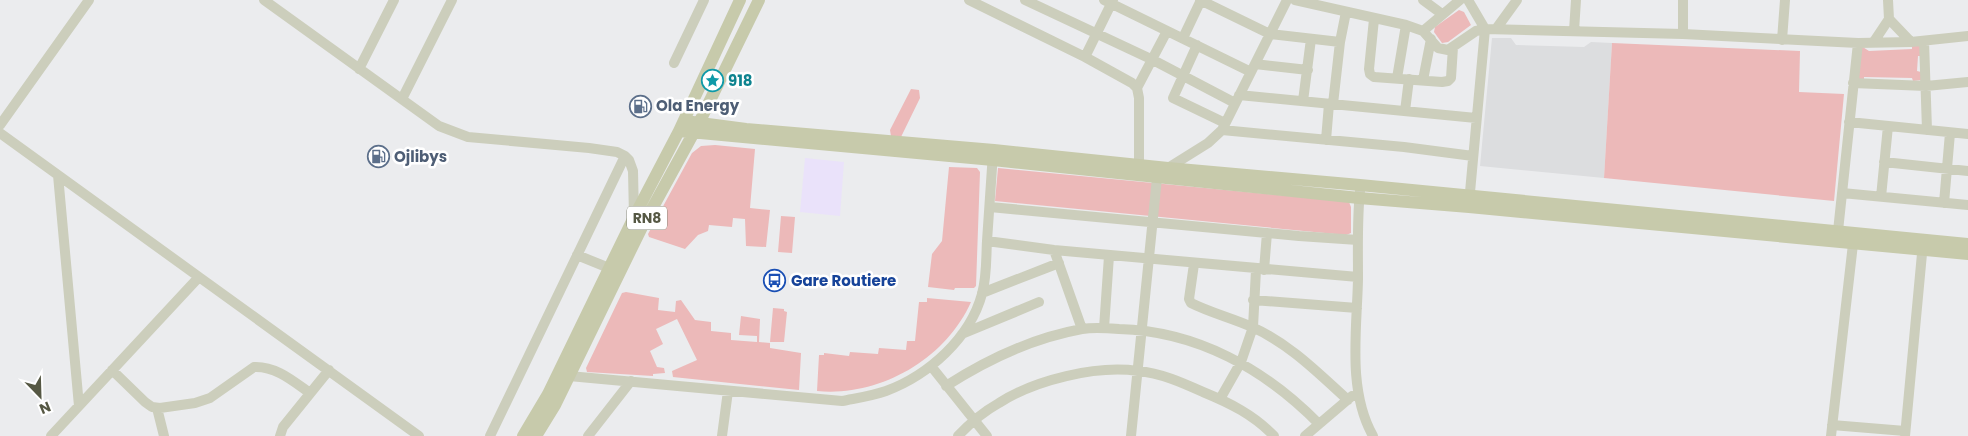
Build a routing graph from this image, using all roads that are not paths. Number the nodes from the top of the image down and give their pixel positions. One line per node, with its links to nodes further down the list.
1 (89, 0): 69 (street)
2 (264, 0): 51 (street)
3 (394, 0): 51 (street)
4 (452, 0): 63 (street)
5 (704, 0): 50 (street)
6 (740, 0): 70 (main road, RN8)
7 (758, 0): 73 (main road, RN8)
8 (969, 0): 48 (street)
9 (1025, 0): 33 (street)
10 (1200, 0): 34 (street); 37 (street)
11 (1287, 0): 34 (street)
12 (1295, 0): 22 (street)
13 (1423, 0): 24 (street)
14 (1460, 0): 24 (street)
15 (1468, 0): 28 (street)
16 (1518, 0): 29 (street)
17 (1576, 0): 32 (street)
18 (1683, 0): 35 (street)
19 (1785, 0): 40 (street)
20 (1888, 0): 26 (street)
21 (1109, 1): 30 (street); 33 (street)
22 (1335, 4): 23 (street)
23 (1346, 12): 25 (street); 42 (street)
24 (1442, 14): 31 (street)
25 (1374, 19): 27 (street); 55 (street)
26 (1888, 19): 44 (street); 45 (street)
27 (1406, 25): 31 (street); 55 (street)
28 (1485, 29): 29 (street); 47 (street); 67 (street)
29 (1496, 29): 32 (street)
30 (1167, 31): 37 (street); 49 (street)
31 (1423, 31): 39 (street)
32 (1574, 31): 35 (street)
33 (1095, 34): 48 (street); 49 (street)
34 (1270, 34): 38 (street); 52 (street)
35 (1683, 34): 40 (street)
36 (1968, 36): 41 (street)
37 (1182, 38): 46 (street)
38 (1311, 39): 42 (street); 53 (street)
39 (1431, 39): 47 (street); 57 (street)
40 (1782, 40): 43 (street)
41 (1924, 41): 45 (street); 60 (street)
42 (1340, 42): 65 (street)
43 (1858, 42): 44 (street); 59 (street)
44 (1873, 42): 45 (street)
45 (1911, 42)
46 (1197, 45): 52 (street); 54 (street)
47 (1453, 47): 57 (street)
48 (1085, 57): 61 (street)
49 (1153, 60): 54 (street); 61 (street)
50 (674, 63)
51 (359, 68): 63 (street)
52 (1253, 68): 53 (street); 62 (street)
53 (1308, 70): 64 (street)
54 (1184, 76): 62 (street); 71 (street)
55 (1397, 78): 56 (street)
56 (1409, 79): 57 (street); 66 (street)
57 (1423, 80)
58 (1968, 82): 60 (street)
59 (1854, 83): 60 (street); 68 (street)
60 (1926, 86): 74 (street)
61 (1137, 88): 84 (street)
62 (1237, 99): 64 (street); 71 (street)
63 (402, 100): 80 (street)
64 (1304, 100): 65 (street)
65 (1331, 104): 66 (street); 78 (street)
66 (1405, 111): 67 (street)
67 (1476, 118): 81 (street)
68 (1849, 122): 72 (street); 89 (street)
69 (0, 125)
70 (682, 126): 73 (main road); 96 (main road, RN8)
71 (1224, 126): 78 (street); 87 (street)
72 (1888, 126): 74 (street); 82 (street)
73 (697, 128): 79 (main road); 99 (main road, RN8)
74 (1927, 130): 76 (street)
75 (0, 133): 86 (street)
76 (1950, 133): 77 (street); 83 (street)
77 (1968, 134)
78 (1326, 140): 81 (street)
79 (993, 155): 84 (main road); 95 (street)
80 (625, 156): 96 (street); 109 (street)
81 (1473, 156): 92 (street)
82 (1884, 162): 83 (street); 90 (street)
83 (1947, 169): 85 (street); 93 (street)
84 (1140, 171): 87 (main road)
85 (1968, 171)
86 (58, 175): 116 (street); 140 (street)
87 (1164, 175): 88 (main road); 91 (main road); 97 (street)
88 (1360, 185): 91 (street); 92 (main road)
89 (1842, 193): 90 (street); 100 (street)
90 (1881, 196): 93 (street)
91 (1359, 198): 92 (main road); 102 (street)
92 (1470, 201): 98 (main road)
93 (1944, 202): 94 (street)
94 (1968, 205)
95 (990, 207): 97 (street); 103 (street)
96 (634, 217): 99 (street); 114 (main road, RN8)
97 (1152, 222): 101 (street); 111 (street)
98 (1730, 226): 100 (main road); 104 (main road)
99 (642, 227): 114 (main road, RN8)
100 (1838, 231): 106 (main road)
101 (1267, 233): 102 (street); 115 (street)
102 (1358, 240): 117 (street)
103 (987, 241): 107 (street); 118 (street)
104 (1853, 244): 106 (main road); 144 (street)
105 (1968, 244): 106 (main road)
106 (1923, 245): 108 (main road); 145 (street)
107 (1054, 250): 110 (street); 112 (street)
108 (1968, 254)
109 (577, 255): 114 (street); 150 (street)
110 (1109, 256): 111 (street); 123 (street)
111 (1149, 259): 113 (street); 125 (street)
112 (1059, 263): 118 (street); 124 (street)
113 (1194, 264): 115 (street); 122 (street)
114 (615, 270): 132 (main road, RN8); 151 (main road, RN8)
115 (1260, 270): 117 (street); 119 (street)
116 (199, 276): 129 (street); 130 (street)
117 (1358, 277): 121 (street)
118 (982, 293): 126 (street)
119 (1253, 300): 121 (street); 122 (street)
120 (1039, 302): 126 (street)
121 (1357, 308): 135 (street)
122 (1254, 327): 127 (street); 139 (street)
123 (1104, 328): 124 (street); 125 (street)
124 (1082, 329): 134 (street)
125 (1142, 329): 127 (street); 131 (street)
126 (962, 334): 128 (street)
127 (1241, 362): 138 (street); 143 (street)
128 (931, 366): 134 (street); 136 (street)
129 (112, 370): 140 (street); 141 (street)
130 (329, 370): 137 (street); 149 (street)
131 (1138, 370): 138 (street); 142 (street); 157 (street)
132 (569, 376): 133 (street); 152 (main road, RN8)
133 (631, 381): 136 (street); 153 (street)
134 (946, 386): 142 (street)
135 (1358, 390): 139 (street); 160 (street)
136 (728, 391): 154 (street)
137 (310, 393): 141 (street); 148 (street)
138 (1220, 399): 158 (street)
139 (1348, 400): 143 (street)
140 (79, 406): 146 (street)
141 (157, 408): 147 (street)
142 (974, 419): 155 (street); 156 (street)
143 (1319, 424): 159 (street)
144 (1832, 425): 145 (street); 161 (street)
145 (1905, 434)
146 (51, 436)
147 (164, 436)
148 (280, 436)
149 (419, 436)
150 (490, 436)
151 (523, 436)
152 (536, 436)
153 (589, 436)
154 (722, 436)
155 (958, 436)
156 (987, 436)
157 (1131, 436)
158 (1274, 436)
159 (1305, 436)
160 (1374, 436)
161 (1831, 436)

